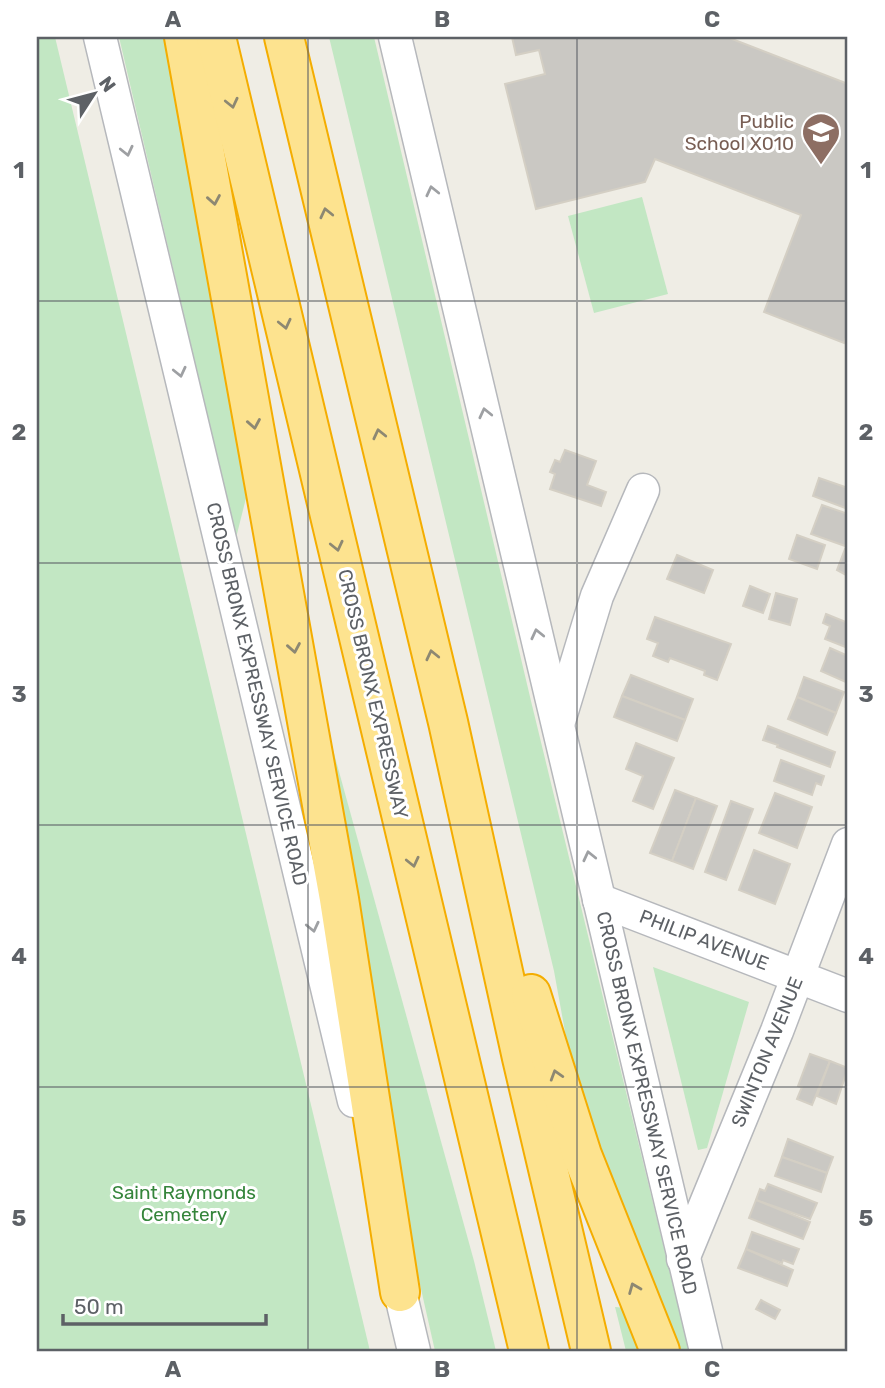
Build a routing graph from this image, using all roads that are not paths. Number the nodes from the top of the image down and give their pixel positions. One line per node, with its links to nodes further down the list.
1 (100, 37): 14 (street, CROSS BRONX EXPRESSWAY SERVICE ROAD, one-way to 14)
2 (184, 37): 14 (highway, one-way to 14)
3 (216, 37): 16 (highway, CROSS BRONX EXPRESSWAY, one-way to 16)
4 (284, 37): 7 (highway, one-way to 4)
5 (395, 37): 8 (street, CROSS BRONX EXPRESSWAY SERVICE ROAD, one-way to 5)
6 (643, 490): 8 (street)
7 (448, 722): 17 (highway); 18 (highway, one-way to 7)
8 (558, 723): 10 (street, CROSS BRONX EXPRESSWAY SERVICE ROAD, one-way to 8)
9 (848, 844): 11 (street, SWINTON AVENUE)
10 (599, 900): 11 (street, PHILIP AVENUE); 13 (street, CROSS BRONX EXPRESSWAY SERVICE ROAD)
11 (797, 976): 12 (street, PHILIP AVENUE); 13 (street, SWINTON AVENUE)
12 (848, 996)
13 (683, 1259): 19 (street, CROSS BRONX EXPRESSWAY SERVICE ROAD)
14 (400, 1292): 15 (street, CROSS BRONX EXPRESSWAY SERVICE ROAD)
15 (414, 1351)
16 (529, 1351)
17 (591, 1351)
18 (660, 1351)
19 (706, 1351)

